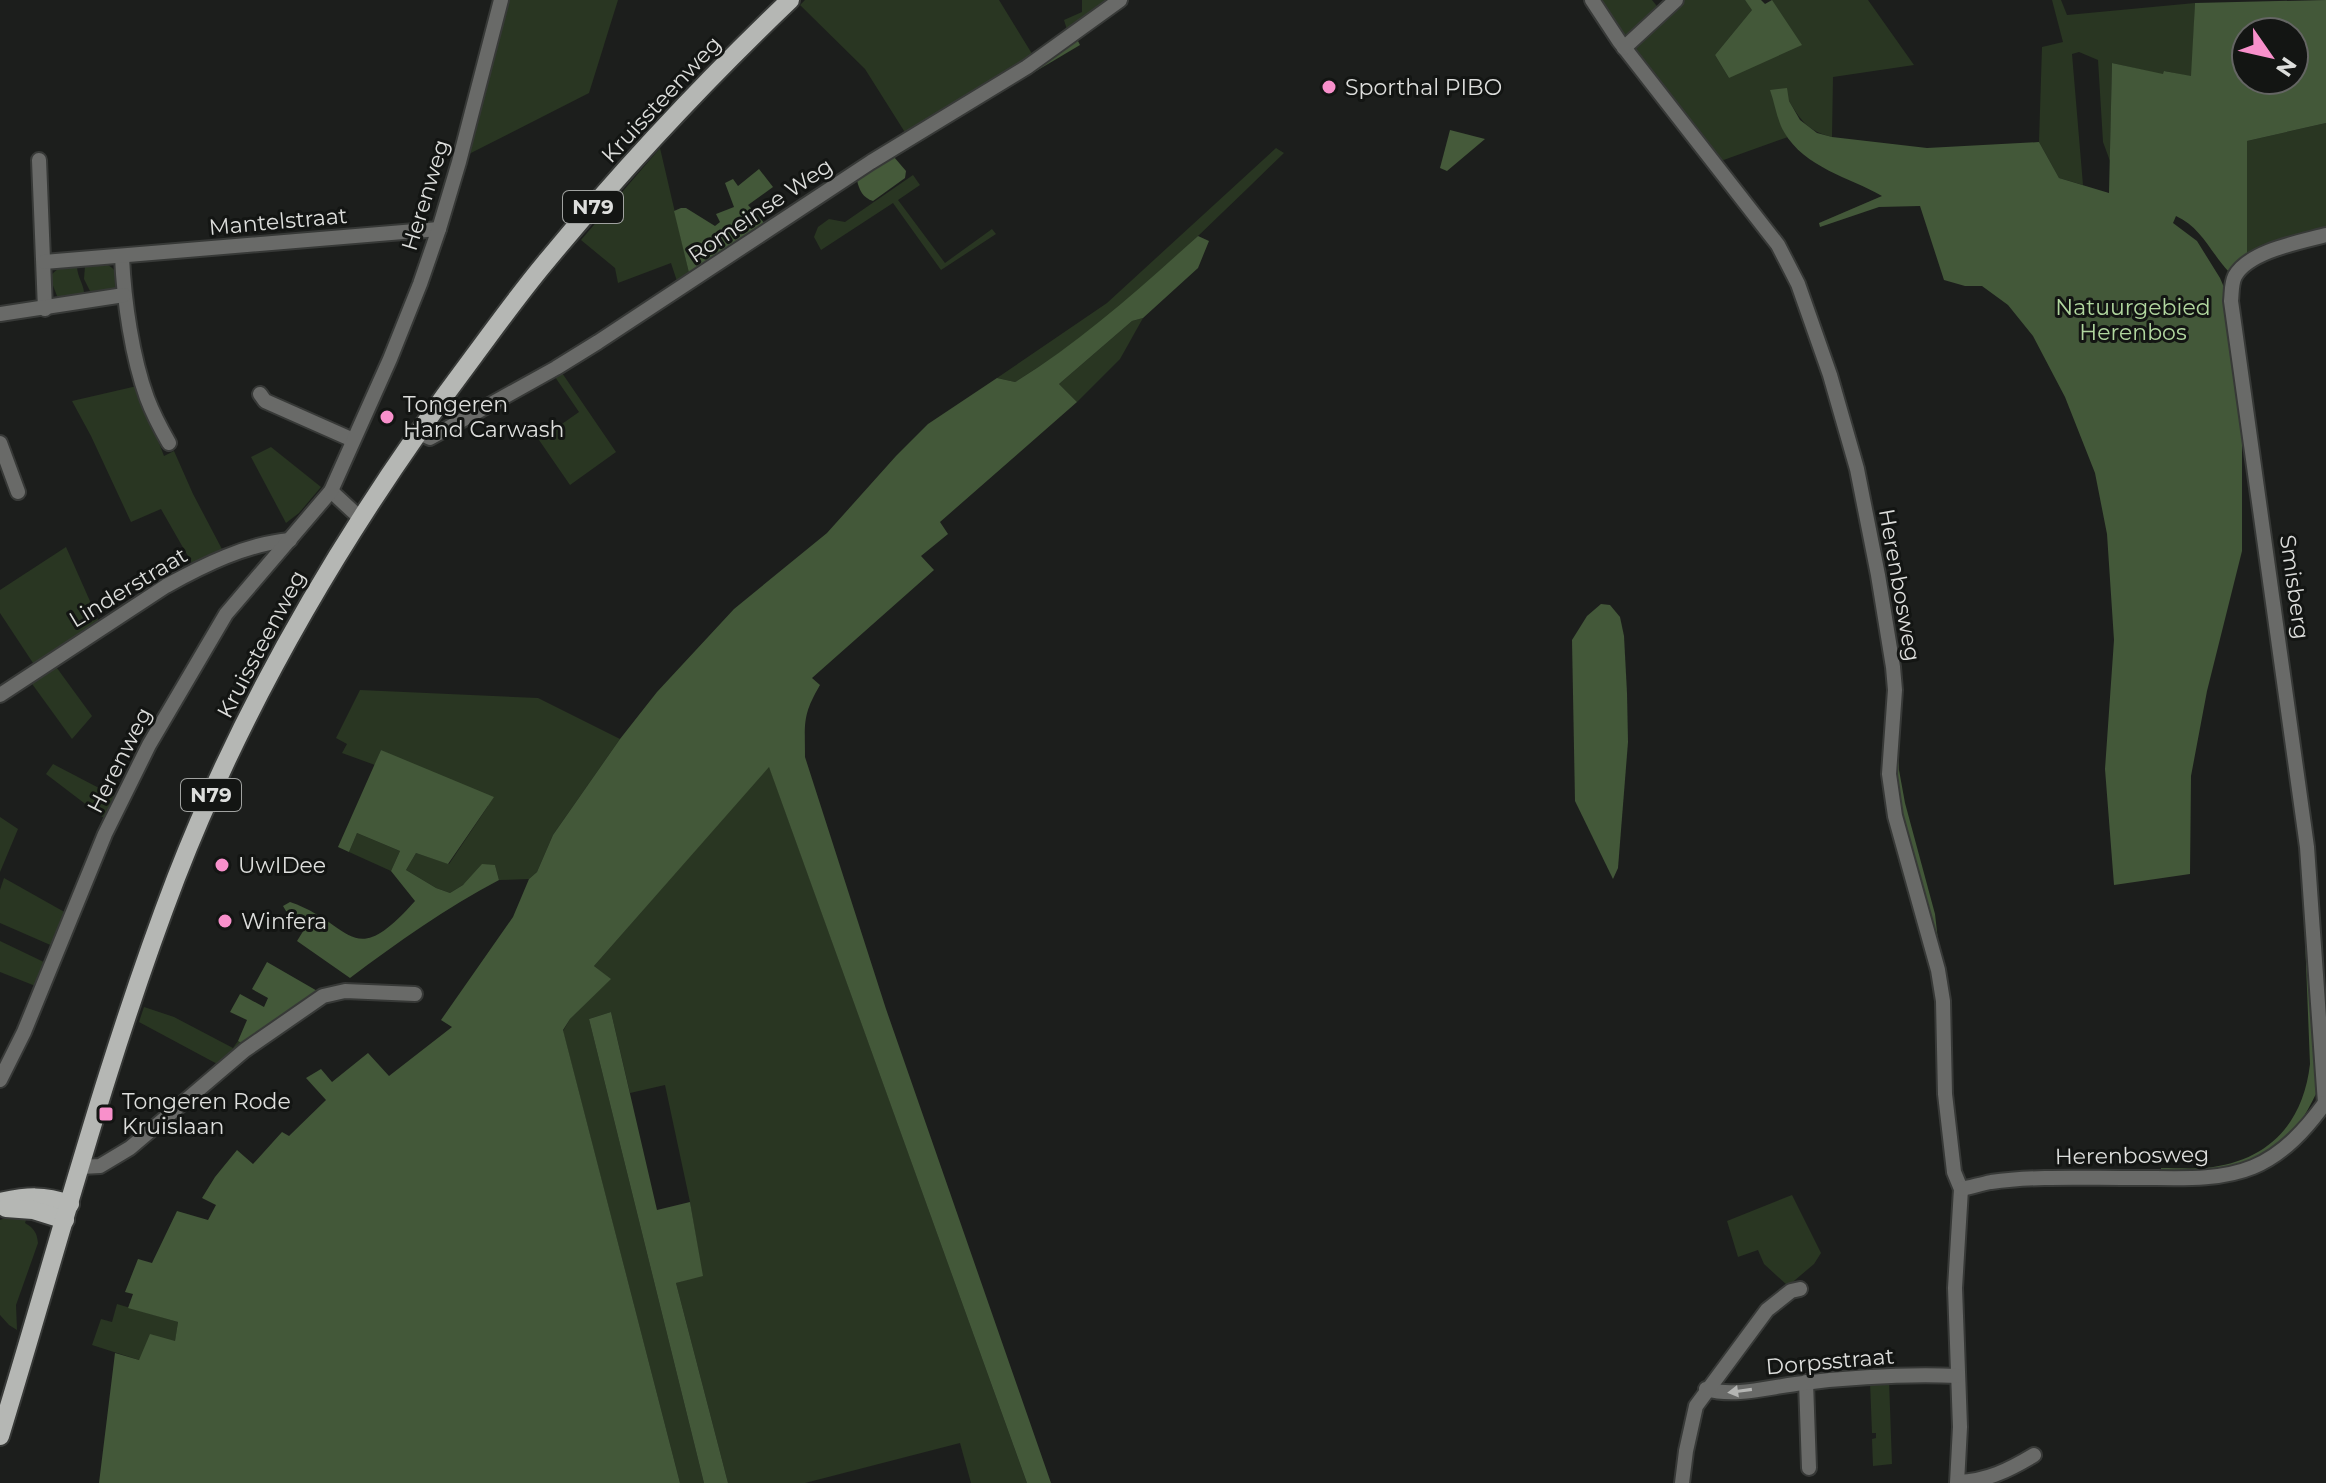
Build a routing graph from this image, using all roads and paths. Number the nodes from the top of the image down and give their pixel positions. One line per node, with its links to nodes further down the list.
1 (501, 0): 8 (street, Herenweg)
2 (790, 0): 16 (main road, Kruissteenweg / N79)
3 (1120, 0): 16 (street, Romeinse Weg)
4 (1592, 0): 6 (street, Herenbosweg)
5 (1676, 0): 6 (street)
6 (1624, 48): 29 (street, Herenbosweg)
7 (39, 160): 11 (street)
8 (439, 229): 10 (street, Mantelstraat); 17 (street, Herenweg)
9 (2326, 235): 27 (street, Smisberg)
10 (122, 257): 11 (street, Mantelstraat); 12 (street)
11 (44, 262): 13 (street)
12 (124, 295): 13 (street); 19 (street)
13 (45, 309): 14 (street)
14 (0, 314)
15 (260, 394): 17 (street)
16 (417, 432): 22 (main road, Kruissteenweg / N79)
17 (353, 440): 20 (street, Herenweg)
18 (0, 443): 21 (street)
19 (169, 443)
20 (331, 491): 22 (street); 23 (street, Herenweg)
21 (18, 492)
22 (360, 518): 28 (main road, Kruissteenweg / N79)
23 (290, 540): 24 (street, Linderstraat); 26 (street, Herenweg)
24 (0, 695)
25 (415, 994): 28 (street)
26 (0, 1080)
27 (2326, 1103): 29 (street, Herenbosweg)
28 (81, 1167): 32 (main road, Kruissteenweg / N79)
29 (1961, 1189): 34 (street, Herenbosweg)
30 (0, 1202): 32 (main road)
31 (0, 1210): 32 (main road)
32 (68, 1212): 37 (main road, Kruissteenweg / N79)
33 (1800, 1289): 36 (street)
34 (1958, 1376): 35 (street, Dorpsstraat); 40 (street, Herenbosweg)
35 (1806, 1382): 36 (street, Dorpsstraat, one-way to 36); 39 (street)
36 (1706, 1389): 41 (street)
37 (0, 1436)
38 (2034, 1455): 40 (street)
39 (1809, 1468)
40 (1958, 1482)
41 (1682, 1483)

